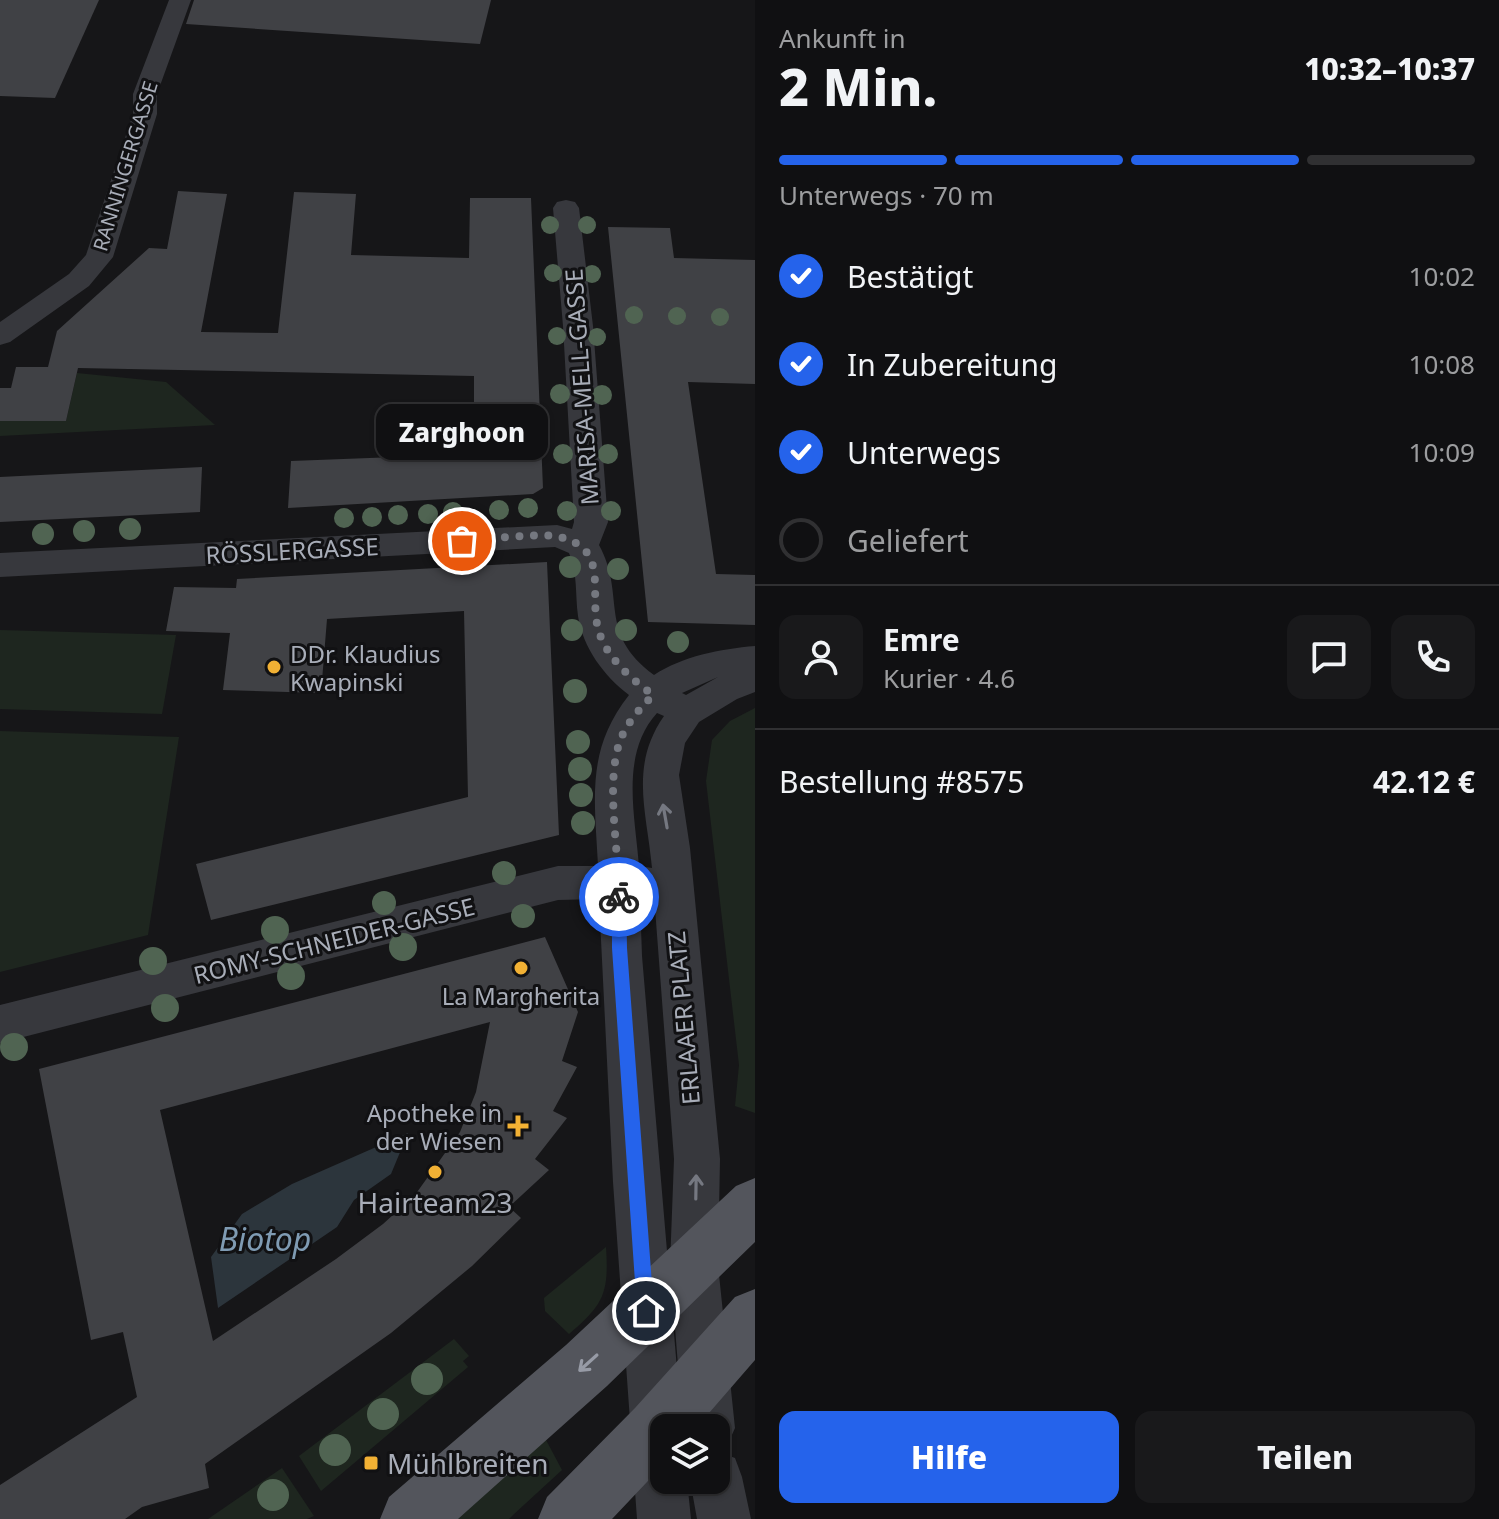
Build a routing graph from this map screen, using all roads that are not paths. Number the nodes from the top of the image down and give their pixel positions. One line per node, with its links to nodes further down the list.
1 (180, 0): 3 (street, RANNINGERGASSE)
2 (566, 208): 4 (street, MARISA-MELL-GASSE)
3 (0, 336)
4 (582, 545): 5 (street, RÖSSLERGASSE); 8 (street)
5 (0, 565)
6 (755, 659): 8 (street, ERLAAER PLATZ)
7 (755, 678): 8 (street, ERLAAER PLATZ)
8 (670, 703): 9 (street, ERLAAER PLATZ); 10 (street, ERLAAER PLATZ, one-way to 8)
9 (619, 881): 10 (street, ROMY-SCHNEIDER-GASSE); 11 (street, ROMY-SCHNEIDER-GASSE); 14 (street, ERLAAER PLATZ)
10 (671, 883): 13 (street, ERLAAER PLATZ, one-way to 10)
11 (0, 1024)
12 (755, 1204): 13 (main road)
13 (694, 1265): 14 (main road); 16 (street, ERLAAER PLATZ)
14 (646, 1311): 16 (street, ERLAAER PLATZ); 18 (main road, one-way to 18)
15 (755, 1317): 16 (main road)
16 (689, 1411): 19 (main road); 20 (street)
17 (719, 1494): 21 (street)
18 (411, 1519)
19 (569, 1519)
20 (664, 1519)
21 (724, 1519)

